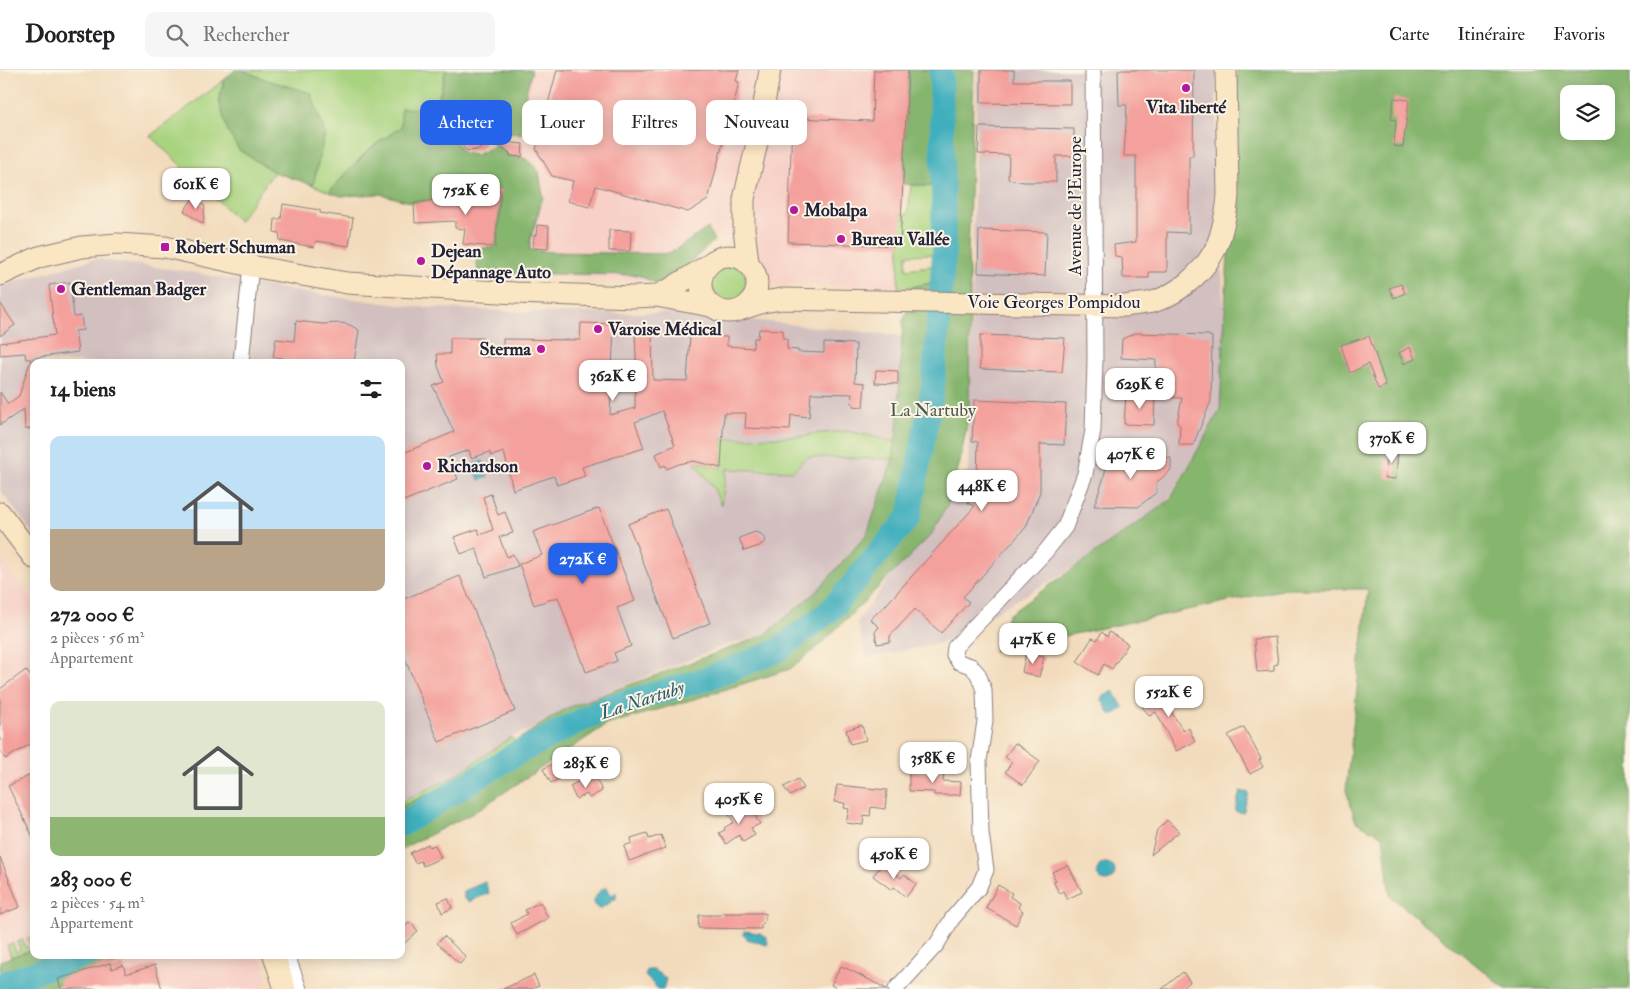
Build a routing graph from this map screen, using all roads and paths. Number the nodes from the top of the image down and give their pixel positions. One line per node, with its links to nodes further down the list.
1 (770, 70): 4 (main road)
2 (1093, 70): 11 (street, Avenue de l'Europe)
3 (1226, 70): 11 (main road, Voie Georges Pompidou)
4 (744, 199): 5 (main road); 7 (main road)
5 (710, 263): 7 (main road); 9 (main road); 12 (main road)
6 (251, 266): 8 (main road); 9 (main road); 14 (street)
7 (752, 268): 10 (main road); 13 (main road)
8 (0, 274)
9 (656, 296): 12 (main road)
10 (782, 299): 11 (main road, Voie Georges Pompidou); 13 (main road, Voie Georges Pompidou)
11 (1096, 305): 25 (street, Avenue de l'Europe)
12 (711, 306): 13 (main road)
13 (742, 309)
14 (241, 359)
15 (0, 514): 17 (main road)
16 (0, 530): 18 (main road)
17 (30, 553)
18 (30, 569)
19 (276, 959): 22 (main road)
20 (278, 959): 23 (main road)
21 (279, 959): 24 (street)
22 (271, 989)
23 (285, 989)
24 (300, 989)
25 (896, 989)

